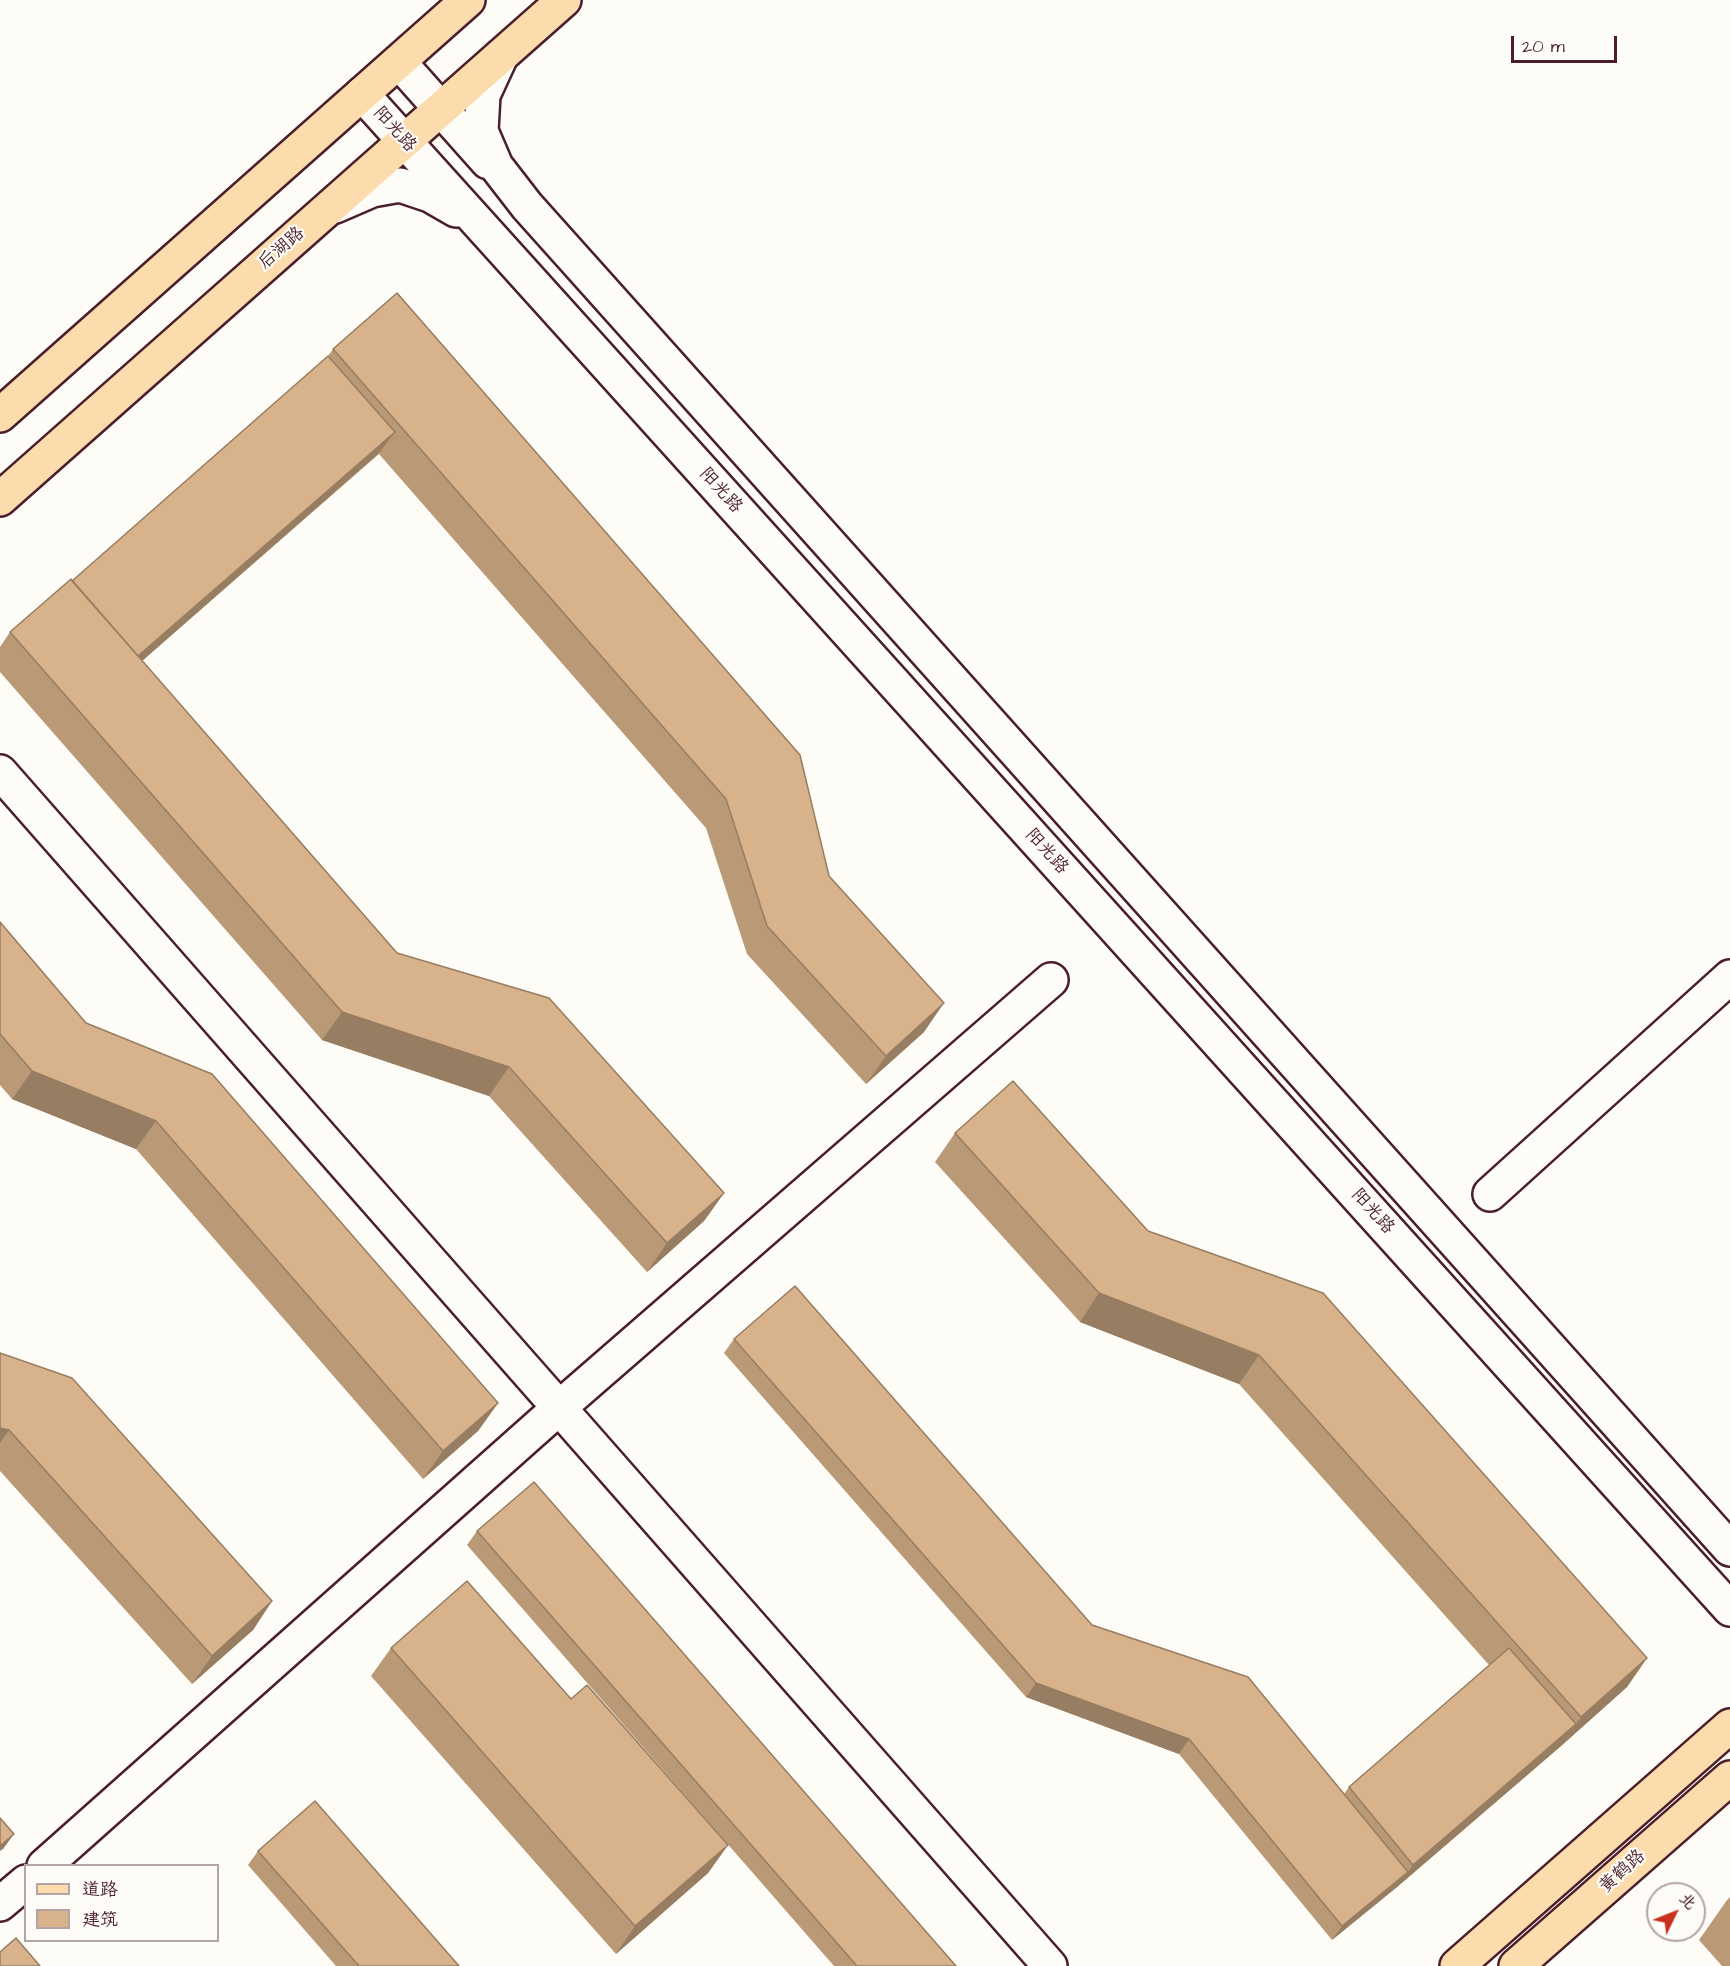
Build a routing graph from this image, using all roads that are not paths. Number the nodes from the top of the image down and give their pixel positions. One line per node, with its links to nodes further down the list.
1 (468, 0): 4 (main road)
2 (564, 0): 3 (main road, 后湖路)
3 (501, 56): 6 (main road, 后湖路); 8 (street)
4 (399, 62): 5 (main road); 6 (street)
5 (362, 94): 7 (street, 阳光路); 11 (main road)
6 (441, 109): 7 (main road, 后湖路); 8 (street)
7 (404, 141): 9 (main road, 后湖路); 10 (street, 阳光路)
8 (526, 206): 18 (street)
9 (325, 211): 10 (street); 12 (main road, 后湖路)
10 (491, 238): 19 (street, 阳光路)
11 (0, 415)
12 (0, 499)
13 (0, 772): 17 (street)
14 (1730, 977): 16 (street)
15 (1051, 980): 17 (street)
16 (1490, 1194)
17 (560, 1407): 22 (street); 25 (street)
18 (1730, 1549)
19 (1730, 1609)
20 (1730, 1726): 26 (main road)
21 (1730, 1778): 27 (main road, 黄鹤路)
22 (46, 1864)
23 (24, 1884): 24 (street)
24 (0, 1904)
25 (1050, 1966)
26 (1457, 1966)
27 (1516, 1966)

